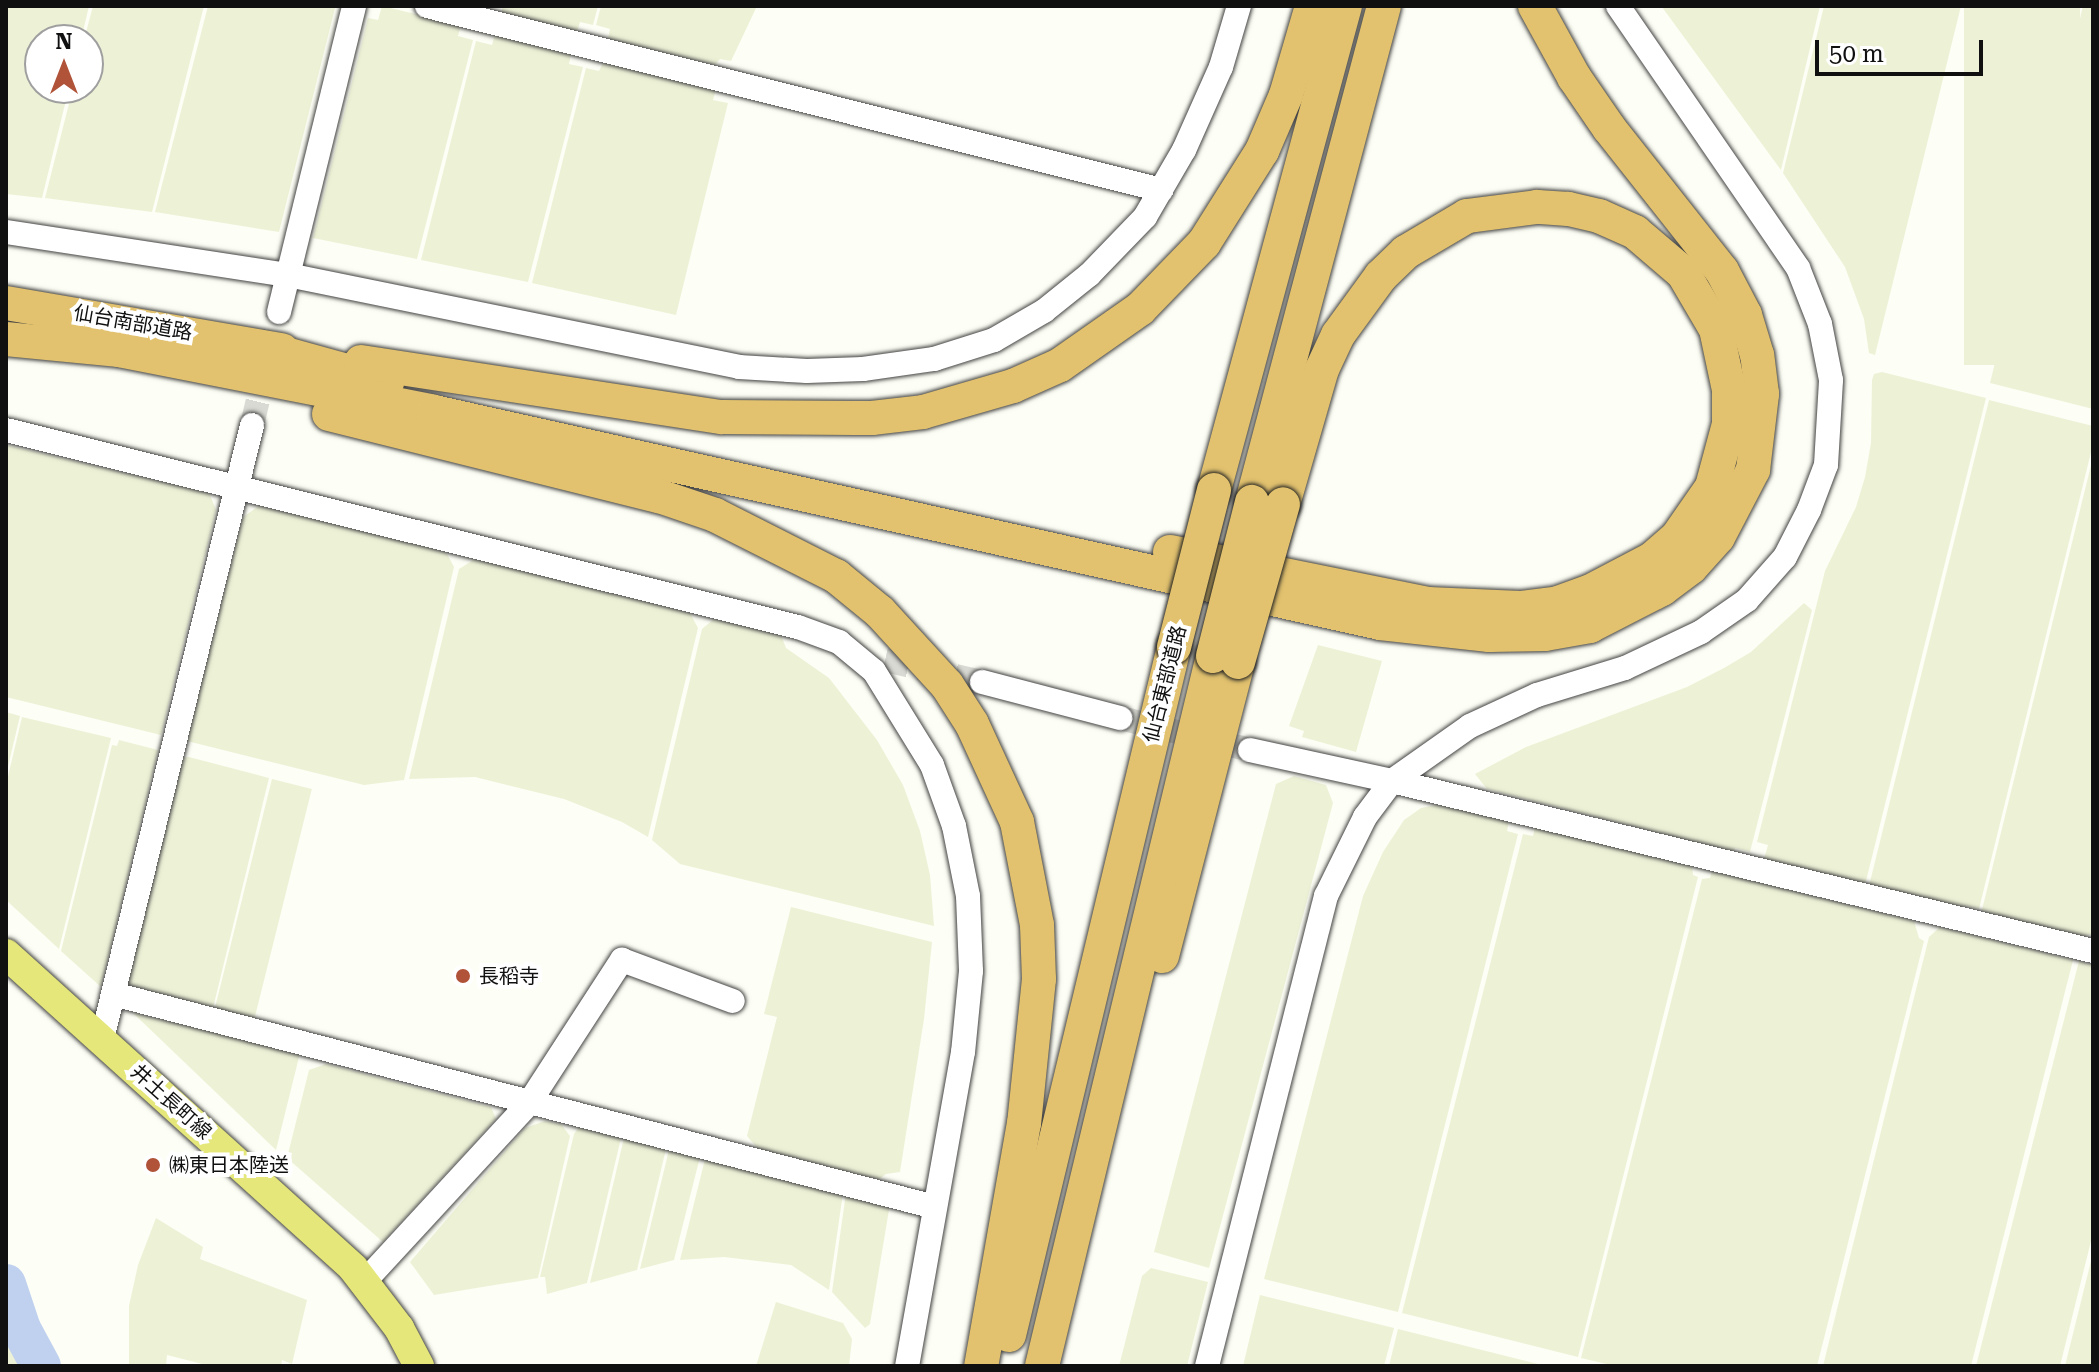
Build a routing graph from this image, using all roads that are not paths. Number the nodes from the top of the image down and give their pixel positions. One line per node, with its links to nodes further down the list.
1 (354, 6): 11 (street)
2 (427, 6): 9 (street)
3 (1239, 6): 9 (street)
4 (1312, 6): 15 (highway)
5 (1345, 6): 37 (highway, 仙台東部道路, bridge)
6 (1384, 6): 19 (highway, 仙台東部道路)
7 (1535, 6): 14 (highway)
8 (1618, 6): 25 (street)
9 (1161, 190): 11 (street)
10 (6, 232): 11 (street)
11 (288, 275): 13 (street)
12 (6, 303): 15 (highway, 仙台南部道路)
13 (279, 312)
14 (22, 341): 36 (highway)
15 (260, 347): 19 (highway)
16 (252, 425): 18 (street)
17 (6, 430): 18 (street)
18 (236, 487): 20 (street); 28 (street)
19 (1267, 503): 38 (highway, 仙台東部道路, bridge)
20 (854, 654): 21 (street); 32 (street)
21 (885, 660)
22 (982, 682): 23 (street)
23 (1120, 718)
24 (1250, 750): 25 (street)
25 (1392, 781): 26 (street); 39 (street)
26 (2093, 951)
27 (6, 954): 30 (main road, 井土長町線)
28 (113, 994): 30 (street); 31 (street)
29 (733, 1001): 31 (street)
30 (102, 1039): 33 (main road, 井土長町線)
31 (529, 1103): 32 (street); 33 (street)
32 (935, 1207): 35 (street)
33 (364, 1282): 34 (main road, 井土長町線)
34 (419, 1366)
35 (907, 1366)
36 (981, 1366)
37 (1002, 1366)
38 (1042, 1366)
39 (1207, 1366)

